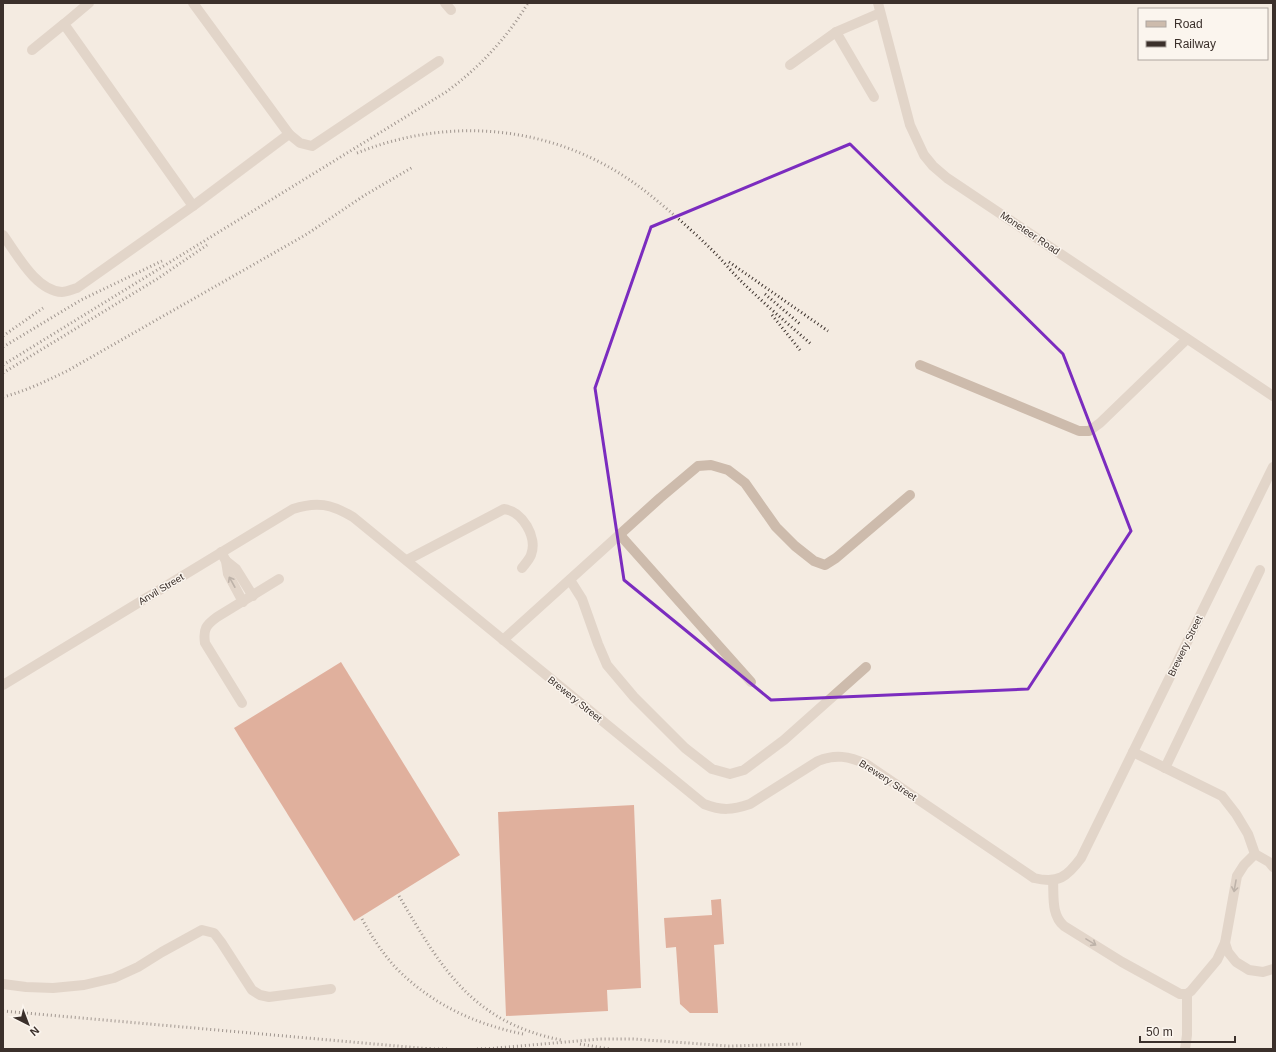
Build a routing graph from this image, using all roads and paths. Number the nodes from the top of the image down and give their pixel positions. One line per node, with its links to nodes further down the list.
1 (89, 3): 5 (street)
2 (193, 3): 11 (street)
3 (878, 3): 4 (street, Moneteer Road)
4 (880, 13): 6 (street); 14 (street, Moneteer Road)
5 (64, 24): 7 (street); 12 (street)
6 (836, 32): 9 (street); 10 (street)
7 (32, 50)
8 (439, 62): 11 (street)
9 (790, 65)
10 (874, 97)
11 (289, 134): 12 (street)
12 (193, 206): 13 (street)
13 (3, 235)
14 (1188, 339): 15 (street); 16 (street, Moneteer Road)
15 (920, 365)
16 (1273, 396)
17 (1273, 467): 34 (street, Brewery Street)
18 (910, 495): 20 (street)
19 (323, 505): 21 (street, Anvil Street); 22 (street, Brewery Street)
20 (620, 535): 26 (street); 31 (street)
21 (224, 557): 27 (street); 28 (street, one-way to 21); 32 (street, Anvil Street)
22 (407, 560): 23 (street); 29 (street, Brewery Street)
23 (522, 568)
24 (1260, 570): 35 (street)
25 (279, 578): 27 (street)
26 (570, 580): 29 (street); 30 (street)
27 (253, 596): 28 (street)
28 (243, 602): 33 (street)
29 (503, 640): 38 (street, Brewery Street)
30 (866, 667)
31 (751, 682)
32 (3, 685)
33 (242, 703)
34 (1134, 752): 35 (street); 38 (street, Brewery Street)
35 (1165, 768): 36 (street)
36 (1255, 854): 37 (street); 39 (street, one-way to 39)
37 (1273, 867)
38 (1053, 880): 43 (street, one-way to 43)
39 (1225, 943): 40 (street); 43 (street)
40 (1273, 969)
41 (3, 984): 42 (street)
42 (331, 989)
43 (1183, 994): 44 (street)
44 (1185, 1049)

